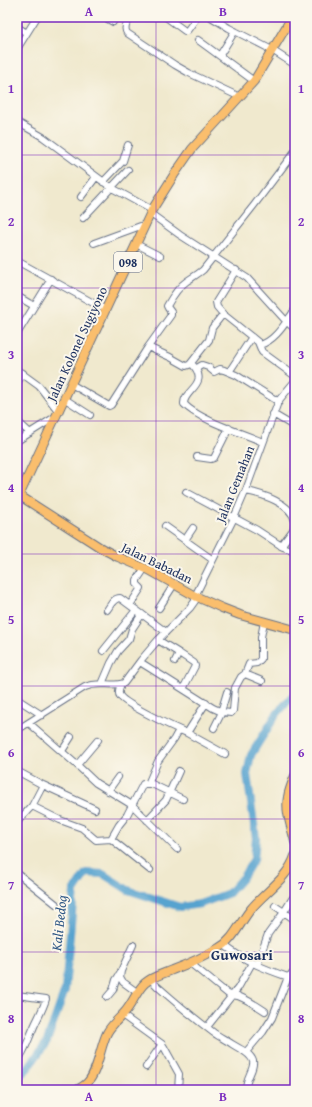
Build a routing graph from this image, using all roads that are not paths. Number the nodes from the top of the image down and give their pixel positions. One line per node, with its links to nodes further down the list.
1 (37, 17): 12 (street)
2 (104, 17): 9 (street)
3 (132, 17): 19 (street)
4 (166, 17): 5 (street)
5 (197, 17)
6 (211, 17): 8 (street)
7 (292, 17): 15 (main road, 098)
8 (220, 19): 11 (street)
9 (113, 22)
10 (17, 27): 12 (street)
11 (235, 31): 15 (street); 16 (street)
12 (27, 32): 14 (street)
13 (198, 40): 16 (street)
14 (17, 49)
15 (272, 50): 17 (street); 18 (main road, Jalan Kolonel Sugiyono / 098)
16 (220, 55): 18 (street)
17 (295, 65)
18 (254, 81): 19 (main road, Jalan Kolonel Sugiyono / 098)
19 (240, 97): 28 (main road, Jalan Kolonel Sugiyono / 098)
20 (17, 122): 24 (street)
21 (128, 145): 25 (street)
22 (295, 151): 34 (street)
23 (128, 170): 26 (street)
24 (96, 177): 25 (street); 27 (street)
25 (103, 182): 26 (street)
26 (112, 188): 28 (street); 29 (street)
27 (81, 197)
28 (151, 212): 30 (main road, Jalan Kolonel Sugiyono / 098); 34 (street)
29 (83, 218)
30 (146, 224): 31 (street); 32 (main road, Jalan Kolonel Sugiyono / 098)
31 (94, 244)
32 (136, 244): 33 (street); 40 (main road, Jalan Kolonel Sugiyono / 098)
33 (160, 256)
34 (213, 256): 36 (street); 48 (street)
35 (17, 261): 37 (street)
36 (236, 270): 42 (street); 43 (street)
37 (51, 279): 39 (street); 40 (street)
38 (17, 296): 39 (street)
39 (34, 306): 45 (street)
40 (106, 310): 57 (main road, Jalan Kolonel Sugiyono / 098)
41 (295, 310): 43 (street)
42 (223, 314): 46 (street); 49 (street)
43 (287, 322): 44 (street); 47 (street)
44 (295, 329)
45 (17, 334)
46 (252, 338): 47 (street); 52 (street)
47 (260, 346): 54 (street)
48 (148, 348): 49 (street); 57 (street)
49 (191, 363): 50 (street)
50 (197, 368): 52 (street); 65 (street)
51 (17, 370): 53 (street)
52 (229, 372): 59 (street)
53 (23, 374): 56 (street); 60 (street)
54 (295, 376)
55 (295, 382): 59 (street, Jalan Gemahan)
56 (17, 383)
57 (71, 384): 58 (main road, Jalan Kolonel Sugiyono / 098)
58 (64, 399): 60 (main road, Jalan Kolonel Sugiyono / 098); 62 (street)
59 (279, 402): 61 (street, Jalan Gemahan)
60 (57, 414): 66 (street); 72 (main road, Jalan Kolonel Sugiyono / 098)
61 (272, 414): 64 (street); 68 (street, Jalan Gemahan)
62 (90, 415)
63 (17, 421): 66 (street)
64 (295, 427)
65 (229, 428): 68 (street); 69 (street)
66 (30, 433): 67 (street)
67 (17, 441)
68 (263, 442): 70 (street, Jalan Gemahan)
69 (197, 457)
70 (246, 491): 73 (street, Jalan Gemahan); 74 (street)
71 (186, 492): 73 (street)
72 (18, 497): 81 (main road, Jalan Babadan)
73 (234, 518): 78 (street); 80 (street, Jalan Gemahan)
74 (295, 523): 78 (street)
75 (165, 526): 77 (street)
76 (193, 528): 77 (street)
77 (185, 540): 80 (street)
78 (281, 546): 79 (street)
79 (295, 551)
80 (213, 560): 83 (street, Jalan Gemahan)
81 (145, 568): 82 (main road, Jalan Babadan); 84 (street)
82 (175, 584): 83 (main road, Jalan Babadan); 85 (street)
83 (195, 596): 89 (main road, Jalan Babadan); 91 (street, Jalan Gemahan)
84 (130, 605): 86 (street); 87 (street)
85 (159, 608)
86 (107, 610)
87 (136, 610): 88 (street); 93 (street)
88 (142, 614): 91 (street); 99 (street)
89 (264, 622): 90 (main road, Jalan Babadan); 97 (street)
90 (295, 630)
91 (166, 632): 92 (street, Jalan Gemahan)
92 (158, 640): 94 (street); 95 (street, Jalan Gemahan)
93 (103, 651)
94 (179, 653): 96 (street); 101 (street)
95 (140, 662): 100 (street, Jalan Gemahan); 101 (street)
96 (175, 662)
97 (245, 674): 98 (street); 105 (street)
98 (262, 682)
99 (102, 684): 100 (street); 106 (street)
100 (121, 684): 110 (street)
101 (183, 689): 104 (street)
102 (227, 692): 105 (street)
103 (17, 699): 106 (street)
104 (206, 702): 105 (street); 111 (street)
105 (222, 712): 108 (street)
106 (42, 715): 107 (street)
107 (29, 723): 109 (street); 114 (street)
108 (214, 728)
109 (17, 730)
110 (179, 730): 111 (street); 121 (street)
111 (187, 733): 115 (street)
112 (71, 737): 114 (street)
113 (98, 740): 116 (street)
114 (62, 751): 116 (street)
115 (224, 754)
116 (77, 765): 123 (street)
117 (17, 771): 122 (street)
118 (179, 771): 124 (street)
119 (295, 776): 132 (main road)
120 (118, 777): 123 (street)
121 (148, 784): 124 (street); 126 (street)
122 (43, 785): 127 (street); 128 (street)
123 (108, 791): 126 (street)
124 (170, 792): 125 (street); 129 (street)
125 (183, 799)
126 (132, 805): 129 (street); 131 (street)
127 (32, 806): 130 (street); 131 (street)
128 (95, 809)
129 (147, 820): 133 (street)
130 (17, 822)
131 (111, 839): 135 (street)
132 (295, 842)
133 (177, 849)
134 (295, 856): 142 (main road)
135 (150, 870)
136 (17, 873): 138 (street)
137 (292, 898): 140 (street)
138 (56, 904)
139 (275, 906): 140 (street)
140 (284, 912): 141 (street); 145 (street)
141 (295, 920)
142 (224, 945): 144 (main road); 145 (street)
143 (133, 946): 147 (street)
144 (190, 963): 149 (main road); 152 (street)
145 (255, 964): 148 (street); 152 (street)
146 (295, 972): 148 (street)
147 (120, 974): 150 (street); 153 (street)
148 (288, 977): 158 (street)
149 (150, 979): 150 (main road); 156 (street)
150 (138, 993): 155 (main road)
151 (17, 995): 159 (street)
152 (231, 996): 154 (street); 156 (street)
153 (107, 998)
154 (265, 1011)
155 (122, 1015): 157 (street); 161 (main road)
156 (207, 1027): 158 (street)
157 (162, 1044): 160 (street); 162 (street)
158 (246, 1052): 163 (street)
159 (17, 1061)
160 (146, 1067)
161 (77, 1090)
162 (178, 1090)
163 (246, 1090)

